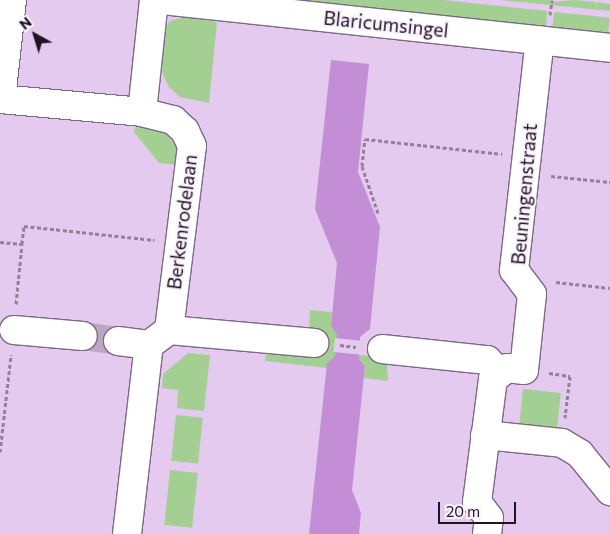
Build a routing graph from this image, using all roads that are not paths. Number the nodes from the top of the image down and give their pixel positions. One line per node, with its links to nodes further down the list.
1 (12, 0): 6 (street)
2 (154, 0): 7 (street)
3 (162, 0): 4 (street, Blaricumsingel)
4 (540, 40): 5 (street, Blaricumsingel); 14 (street, Beuningenstraat)
5 (610, 48)
6 (1, 99): 7 (street, Berkenrodelaan)
7 (142, 112): 9 (street, Berkenrodelaan)
8 (83, 336): 11 (street)
9 (159, 337): 10 (street); 12 (street); 17 (street, Berkenrodelaan)
10 (118, 341)
11 (13, 342)
12 (314, 342)
13 (382, 349): 14 (street)
14 (512, 372): 15 (street)
15 (485, 435): 16 (street); 18 (street)
16 (610, 491)
17 (128, 534)
18 (487, 534)

